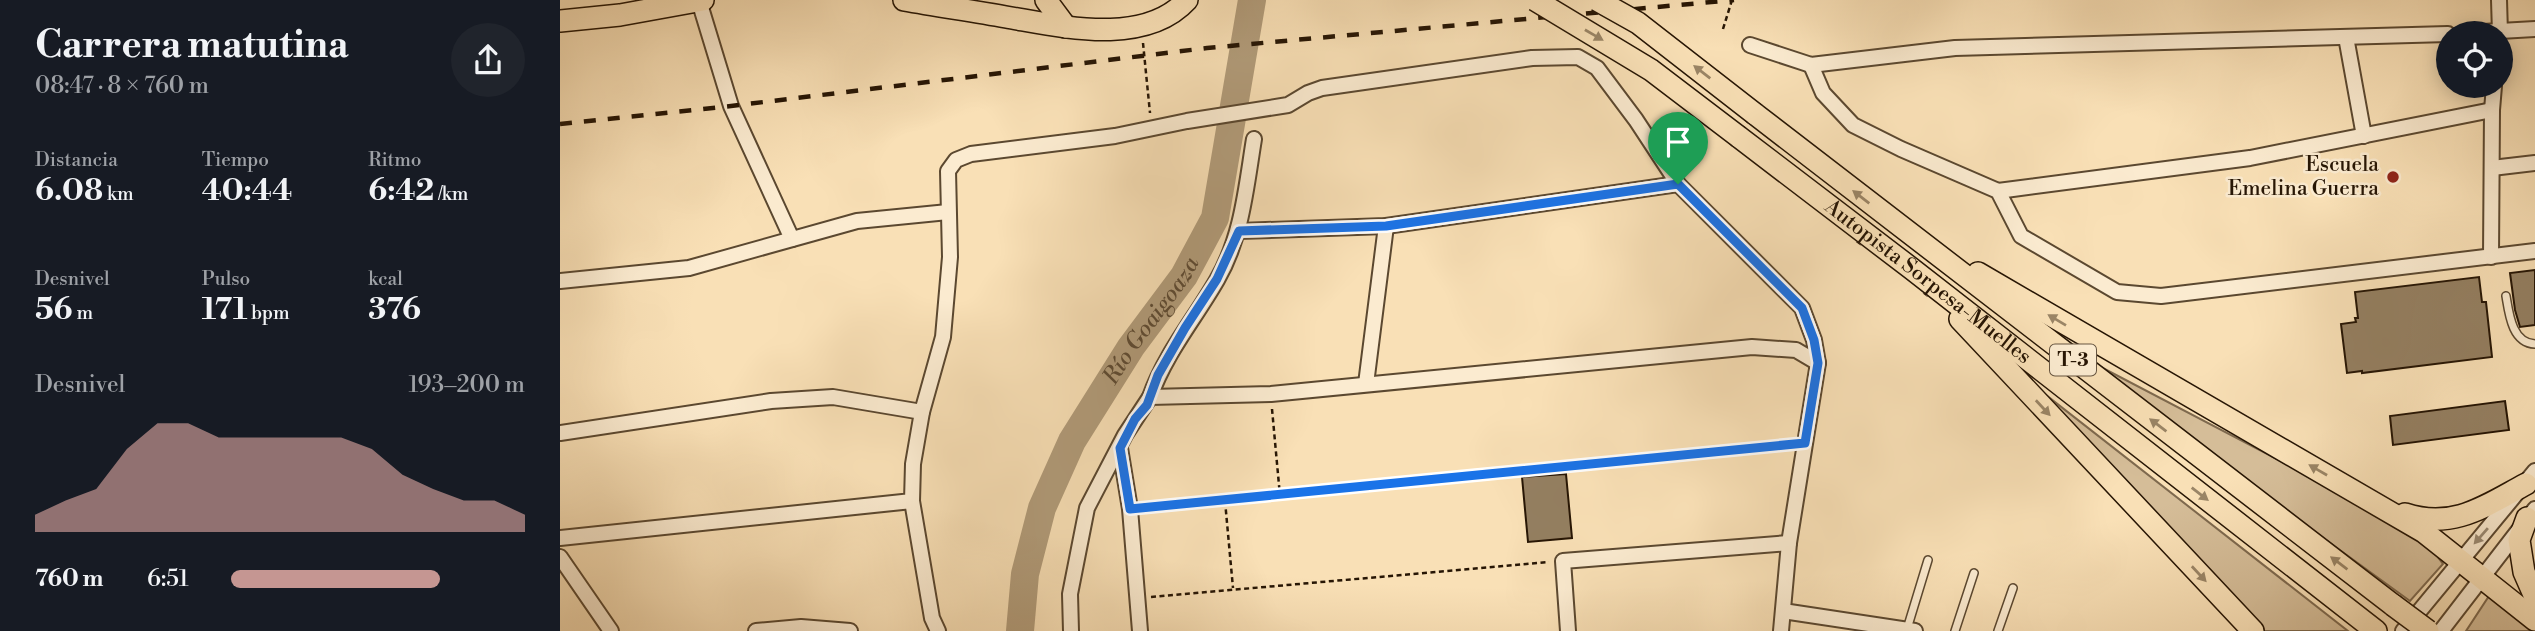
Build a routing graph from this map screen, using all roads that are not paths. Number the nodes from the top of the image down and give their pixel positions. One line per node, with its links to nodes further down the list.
1 (701, 0): 8 (main road); 29 (street)
2 (904, 0): 10 (main road)
3 (1046, 0): 10 (main road)
4 (1187, 0): 10 (main road)
5 (1535, 0): 32 (main road, Autopista Sorpesa-Muelles / T-3, one-way to 32, bridge)
6 (1597, 0): 26 (main road, Autopista Sorpesa-Muelles / T-3, one-way to 6, bridge)
7 (2499, 0): 9 (street)
8 (560, 21)
9 (2500, 21)
10 (1066, 27)
11 (2535, 29): 12 (street)
12 (2513, 32)
13 (2436, 34): 14 (street)
14 (2346, 37): 16 (street); 19 (street)
15 (1750, 45): 16 (street)
16 (1811, 65): 24 (street)
17 (2493, 98): 18 (street)
18 (2492, 110): 19 (street); 22 (street)
19 (2364, 135): 24 (street)
20 (1254, 139): 28 (street)
21 (2535, 163): 22 (street)
22 (2491, 168): 31 (street)
23 (1678, 184): 25 (street); 27 (street); 36 (street)
24 (1998, 191): 31 (street)
25 (948, 212): 29 (street); 39 (street)
26 (1889, 219): 44 (main road, one-way to 26); 71 (main road, Autopista Sorpesa-Muelles / T-3, one-way to 26, bridge)
27 (1386, 226): 28 (street); 37 (street)
28 (1239, 231): 38 (street)
29 (792, 239): 33 (street)
30 (2535, 251): 31 (street)
31 (2491, 257)
32 (1912, 269): 68 (main road, one-way to 68); 69 (main road, Autopista Sorpesa-Muelles / T-3, one-way to 69)
33 (560, 281)
34 (2506, 296): 35 (lane)
35 (2535, 344)
36 (1818, 363): 37 (street); 47 (street)
37 (1366, 384): 38 (street)
38 (1150, 397): 41 (street)
39 (922, 412): 40 (street); 43 (street)
40 (560, 433)
41 (1120, 448): 62 (street); 63 (street)
42 (2530, 478): 44 (main road); 50 (street, one-way to 50)
43 (912, 501): 46 (street); 61 (street)
44 (2377, 505): 50 (main road)
45 (2531, 514): 52 (street); 54 (main road)
46 (560, 538)
47 (1789, 543): 55 (street); 64 (street)
48 (560, 557): 58 (street)
49 (1928, 560): 57 (lane)
50 (2460, 560): 52 (main road); 70 (street)
51 (1974, 573): 66 (lane)
52 (2483, 577): 56 (main road); 72 (street)
53 (2013, 587): 67 (lane)
54 (2535, 597)
55 (1783, 611): 57 (street); 65 (street)
56 (2535, 620)
57 (1911, 630)
58 (611, 631)
59 (756, 631): 60 (street)
60 (850, 631)
61 (938, 631)
62 (1071, 631)
63 (1140, 631)
64 (1568, 631)
65 (1781, 631)
66 (1955, 631)
67 (1998, 631)
68 (2253, 631)
69 (2376, 631)
70 (2403, 631)
71 (2428, 631)
72 (2441, 631)

